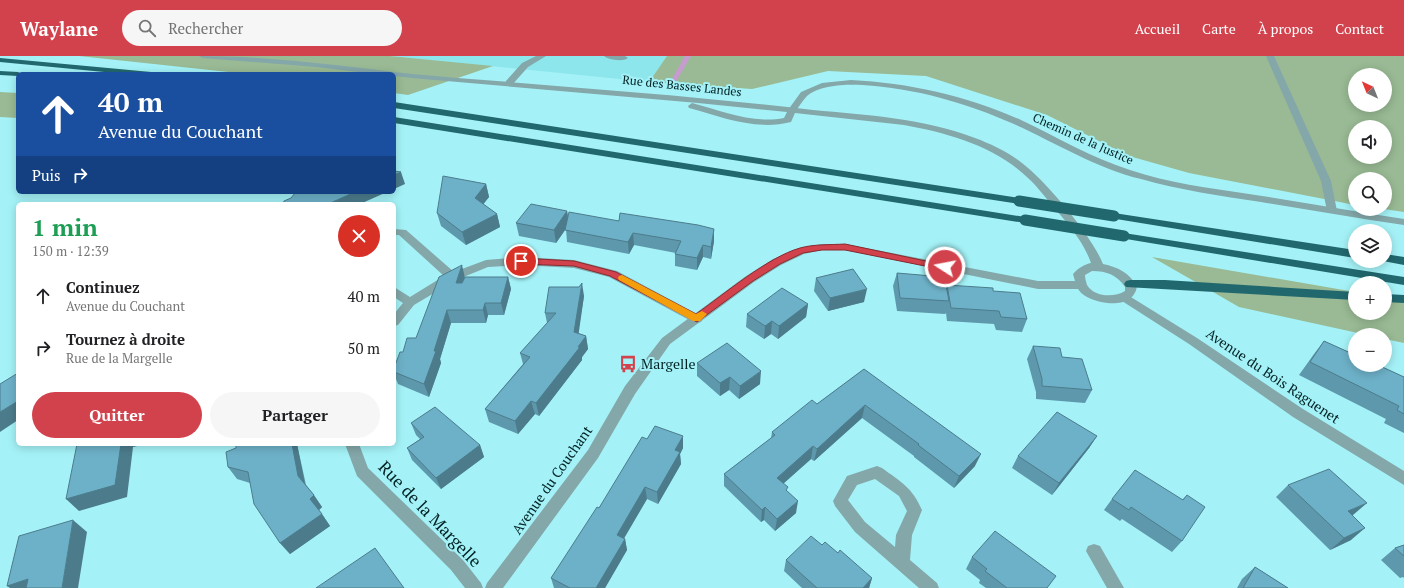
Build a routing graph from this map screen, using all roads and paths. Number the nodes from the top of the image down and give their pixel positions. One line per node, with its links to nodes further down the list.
1 (204, 56): 8 (street, Rue des Basses Landes)
2 (542, 56): 12 (street)
3 (608, 56): 5 (street)
4 (1270, 56): 17 (street)
5 (624, 58)
6 (0, 60): 7 (highway)
7 (129, 72)
8 (377, 72)
9 (0, 73): 10 (highway)
10 (16, 74)
11 (396, 74): 12 (street, Rue des Basses Landes)
12 (509, 83): 13 (street, Rue des Basses Landes)
13 (658, 97): 15 (street, Rue des Basses Landes); 15 (street, Chemin de la Justice)
14 (396, 105): 20 (highway, bridge)
15 (792, 110): 17 (street, Chemin de la Justice); 23 (street, Rue des Basses Landes)
16 (396, 120): 25 (highway, bridge)
17 (1332, 211): 18 (street, Chemin de la Justice)
18 (1404, 222)
19 (396, 232): 24 (street)
20 (1348, 253)
21 (1392, 259): 22 (highway)
22 (1404, 261)
23 (1098, 267): 26 (street); 27 (street)
24 (452, 277): 33 (street); 34 (street)
25 (1404, 281)
26 (1130, 284): 29 (highway); 30 (street)
27 (1081, 285): 30 (street); 34 (street, Avenue du Couchant)
28 (396, 292): 33 (street)
29 (1348, 296)
30 (1126, 298): 37 (street, Avenue du Bois Raguenet)
31 (1392, 298): 32 (highway)
32 (1404, 299)
33 (410, 302): 35 (street)
34 (697, 319): 41 (street, Avenue du Couchant)
35 (396, 320)
36 (353, 446): 40 (street, Rue de la Margelle)
37 (1404, 479)
38 (1094, 551): 43 (street)
39 (902, 562): 39 (street); 42 (street)
40 (475, 588)
41 (493, 588)
42 (931, 588)
43 (1116, 588)

